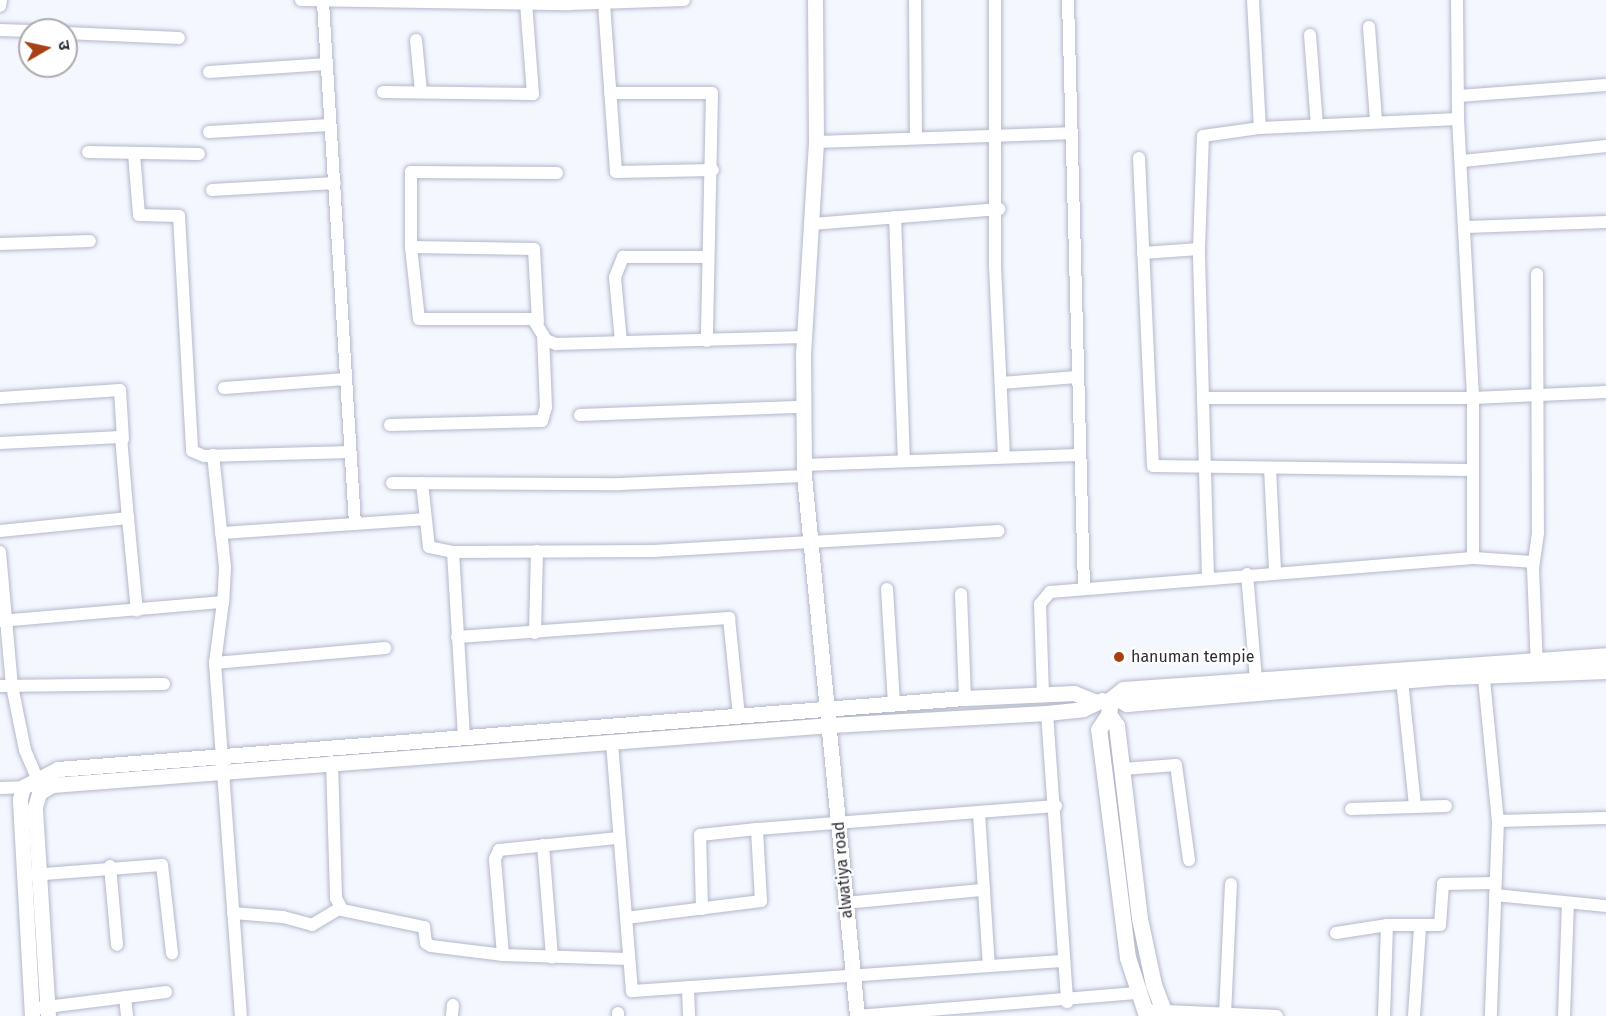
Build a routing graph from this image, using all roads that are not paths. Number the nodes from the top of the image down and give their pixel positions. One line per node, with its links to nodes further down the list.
1 (1, 0): 17 (street)
2 (301, 0): 11 (street)
3 (684, 0): 16 (street)
4 (815, 0): 41 (street, alwatiya road)
5 (915, 0): 40 (street)
6 (995, 0): 39 (street)
7 (1068, 0): 38 (street)
8 (1253, 0): 36 (street)
9 (1457, 0): 31 (street)
10 (357, 1): 11 (street); 12 (street)
11 (323, 2): 25 (street)
12 (413, 2): 13 (street)
13 (487, 2): 15 (street)
14 (569, 2): 15 (street); 16 (street)
15 (526, 3): 29 (street)
16 (604, 4): 30 (street)
17 (0, 6)
18 (1369, 27): 33 (street)
19 (0, 30): 20 (street)
20 (18, 31)
21 (78, 34): 23 (street)
22 (1310, 35): 35 (street)
23 (179, 38)
24 (416, 40): 29 (street)
25 (327, 64): 26 (street); 34 (street)
26 (209, 72)
27 (1606, 85): 31 (street)
28 (383, 92): 29 (street)
29 (421, 93)
30 (610, 93): 48 (street); 48 (street)
31 (1459, 96): 32 (street)
32 (1458, 120): 33 (street); 47 (street)
33 (1376, 121): 35 (street)
34 (330, 125): 37 (street); 50 (street)
35 (1317, 125): 36 (street)
36 (1260, 128): 60 (street)
37 (209, 132)
38 (1070, 132): 39 (street); 69 (street)
39 (994, 134): 40 (street); 52 (street)
40 (916, 137): 41 (street)
41 (816, 142): 55 (street, alwatiya road)
42 (1606, 146): 47 (street)
43 (88, 152): 44 (street)
44 (134, 154): 45 (street); 84 (street)
45 (199, 154)
46 (1139, 158): 61 (street)
47 (1463, 161): 56 (street)
48 (713, 170): 62 (street)
49 (557, 173): 59 (street)
50 (335, 183): 51 (street); 70 (street)
51 (212, 190)
52 (999, 209): 53 (street); 71 (street)
53 (895, 217): 55 (street); 87 (street)
54 (1606, 222): 56 (street)
55 (812, 224): 66 (street, alwatiya road)
56 (1466, 227): 77 (street)
57 (90, 241): 58 (street)
58 (0, 244)
59 (411, 247): 64 (street); 64 (street)
60 (1199, 249): 61 (street); 76 (street)
61 (1143, 253): 88 (street)
62 (708, 257): 67 (street); 68 (street)
63 (1537, 274): 74 (street)
64 (538, 322): 65 (street)
65 (543, 335): 68 (street); 80 (street)
66 (804, 337): 67 (street); 78 (street, alwatiya road)
67 (707, 341): 68 (street)
68 (621, 342)
69 (1077, 377): 71 (street); 85 (street)
70 (346, 379): 72 (street); 83 (street)
71 (1001, 383): 86 (street)
72 (224, 388)
73 (1606, 392): 74 (street)
74 (1538, 394): 77 (street); 105 (street)
75 (0, 398): 81 (street)
76 (1206, 398): 77 (street); 88 (street)
77 (1473, 398): 91 (street)
78 (802, 407): 79 (street); 90 (street, alwatiya road)
79 (580, 416)
80 (390, 425)
81 (123, 439): 82 (street); 94 (street)
82 (0, 442)
83 (350, 452): 84 (street); 96 (street)
84 (213, 455): 99 (street)
85 (1078, 455): 86 (street); 110 (street)
86 (1004, 456): 87 (street)
87 (904, 460): 90 (street)
88 (1206, 468): 89 (street); 108 (street)
89 (1270, 468): 91 (street); 106 (street)
90 (804, 470): 93 (street); 100 (street, alwatiya road)
91 (1471, 470): 104 (street)
92 (392, 483): 93 (street)
93 (422, 483): 95 (street)
94 (128, 518): 97 (street); 113 (street)
95 (425, 519): 96 (street); 103 (street)
96 (355, 524): 99 (street)
97 (0, 531)
98 (998, 531): 100 (street)
99 (222, 533): 112 (street)
100 (812, 543): 101 (street); 133 (street, alwatiya road)
101 (537, 551): 103 (street); 115 (street)
102 (0, 552): 114 (street)
103 (453, 552): 116 (street)
104 (1473, 558): 105 (street); 106 (street)
105 (1533, 562): 119 (street)
106 (1275, 572): 107 (street)
107 (1247, 574): 108 (street); 124 (street)
108 (1208, 578): 110 (street)
109 (887, 589): 132 (street)
110 (1084, 589): 128 (street)
111 (961, 594): 129 (street)
112 (223, 602): 113 (street); 120 (street)
113 (137, 611): 114 (street)
114 (2, 621): 127 (street)
115 (536, 633): 116 (street); 135 (street)
116 (457, 637): 137 (street)
117 (385, 648): 120 (street)
118 (1606, 656): 119 (main road)
119 (1537, 659): 121 (main road); 123 (street)
120 (215, 663): 139 (street)
121 (1483, 668): 123 (main road); 124 (main road); 125 (main road); 150 (street)
122 (1606, 671): 123 (main road)
123 (1537, 676)
124 (1256, 680): 131 (main road)
125 (1402, 680): 131 (main road); 145 (street)
126 (164, 684): 127 (street)
127 (6, 686): 142 (street)
128 (1043, 695): 129 (street); 130 (street)
129 (965, 698): 132 (street)
130 (1094, 700): 131 (street); 134 (street)
131 (1113, 704): 141 (main road); 157 (main road)
132 (894, 705): 133 (street)
133 (830, 709): 135 (street); 136 (street, alwatiya road)
134 (1047, 713): 136 (street); 144 (street)
135 (740, 716): 137 (street)
136 (831, 725): 138 (street); 151 (street, alwatiya road)
137 (464, 737): 139 (street)
138 (612, 743): 140 (street); 153 (street)
139 (223, 762): 140 (street); 142 (street); 169 (street)
140 (332, 762): 167 (street)
141 (1123, 769): 155 (main road); 156 (street)
142 (34, 785): 143 (street); 159 (street); 160 (street)
143 (0, 788)
144 (1056, 806): 148 (street); 179 (street)
145 (1415, 806): 146 (street); 147 (street)
146 (1446, 806)
147 (1352, 809)
148 (979, 813): 151 (street); 163 (street)
149 (1606, 818): 150 (street)
150 (1498, 821): 162 (street)
151 (839, 825): 152 (street); 164 (street, alwatiya road)
152 (757, 829): 168 (street); 168 (street)
153 (618, 838): 154 (street); 170 (street)
154 (543, 845): 176 (street); 177 (street)
155 (1133, 857): 157 (main road); 189 (main road)
156 (1189, 860)
157 (1115, 861): 184 (main road)
158 (110, 866): 159 (street); 174 (street); 175 (street)
159 (39, 875): 160 (street); 187 (street)
160 (21, 876): 187 (street)
161 (1230, 884): 190 (street)
162 (1495, 889): 165 (street); 172 (street); 198 (street)
163 (980, 890): 164 (street); 180 (street)
164 (846, 903): 181 (street, alwatiya road)
165 (1568, 903): 166 (street); 199 (street)
166 (1606, 906)
167 (340, 908): 169 (street); 176 (street)
168 (702, 909): 170 (street)
169 (233, 913): 192 (street)
170 (626, 918): 178 (street)
171 (1387, 925): 172 (street); 173 (street); 196 (street)
172 (1420, 927): 197 (street)
173 (1336, 933)
174 (117, 945)
175 (172, 953)
176 (503, 955): 177 (street)
177 (552, 958): 178 (street)
178 (628, 959): 182 (street)
179 (1063, 961): 180 (street); 186 (street)
180 (989, 966): 181 (street)
181 (853, 974): 182 (street); 194 (street, alwatiya road)
182 (688, 987): 193 (street)
183 (166, 992): 185 (street)
184 (1139, 993): 186 (street); 188 (main road)
185 (125, 997): 187 (street); 191 (street)
186 (1066, 1002): 194 (street)
187 (40, 1012)
188 (1145, 1013): 189 (street)
189 (1165, 1013): 190 (street)
190 (1225, 1015): 195 (street)
191 (127, 1016)
192 (240, 1016)
193 (689, 1016)
194 (857, 1016)
195 (1277, 1016)
196 (1384, 1016)
197 (1414, 1016)
198 (1491, 1016)
199 (1563, 1016)

